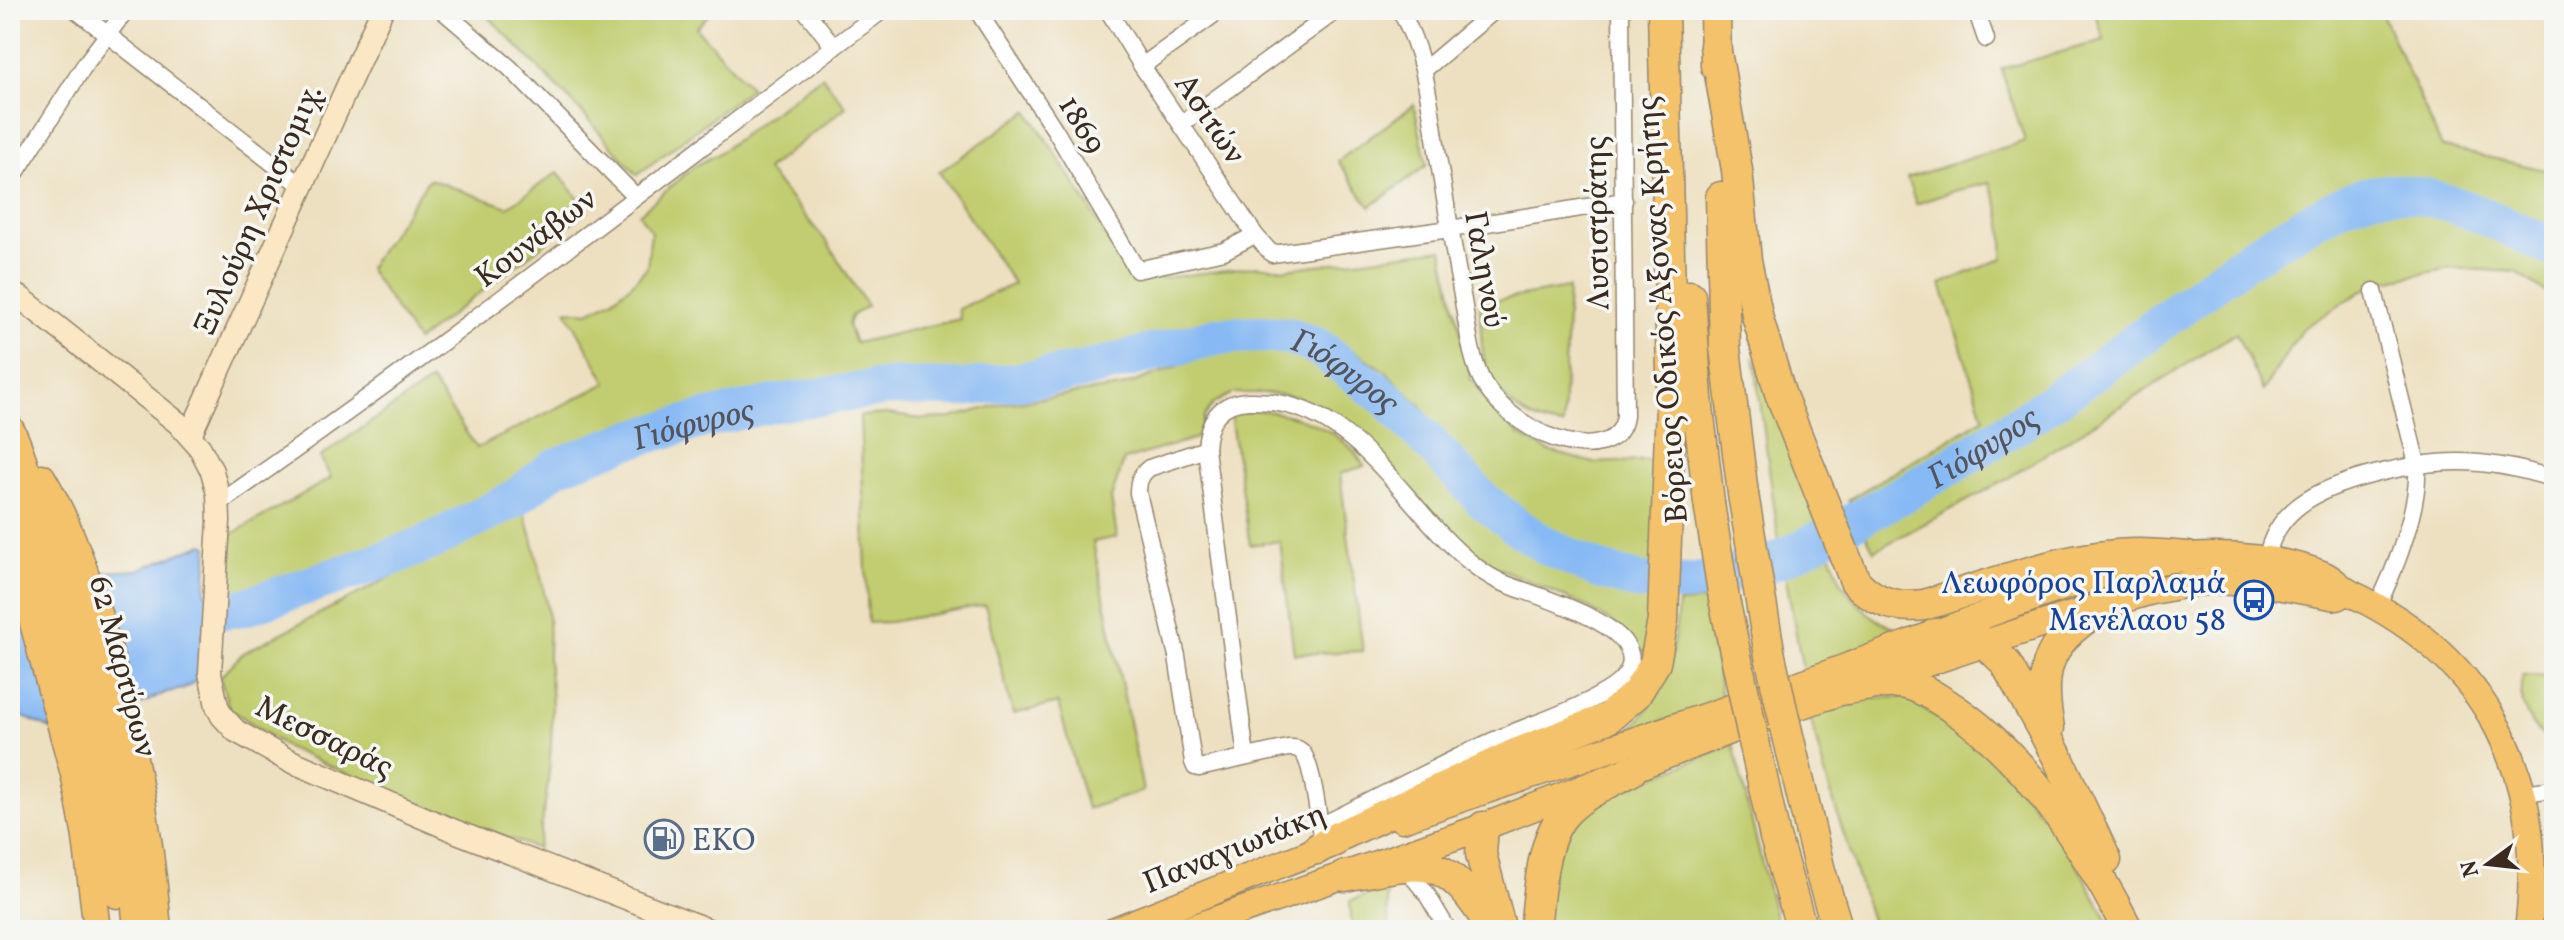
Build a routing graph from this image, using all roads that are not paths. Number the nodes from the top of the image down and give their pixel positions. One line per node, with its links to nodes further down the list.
1 (76, 10): 18 (street)
2 (126, 10): 18 (street)
3 (382, 10): 26 (street, Ξυλούρη Χριστομιχ.)
4 (442, 10): 27 (street)
5 (805, 10): 21 (street)
6 (883, 10): 21 (street, Κουνάβων)
7 (977, 10): 30 (street, 1869)
8 (1108, 10): 22 (street, Ασιτών)
9 (1220, 10): 22 (street)
10 (1337, 10): 24 (street)
11 (1400, 10): 23 (street, Γαληνού)
12 (1495, 10): 23 (street)
13 (1621, 10): 28 (street, Λυσιστράτης)
14 (1663, 10): 59 (highway)
15 (1680, 10): 73 (highway, Βόρειος Οδικός Άξονας Κρήτης, bridge)
16 (1715, 10): 20 (highway, Βόρειος Οδικός Άξονας Κρήτης)
17 (1976, 10): 19 (street)
18 (108, 35): 25 (street); 26 (street)
19 (1986, 39)
20 (1715, 46): 42 (highway); 74 (highway, Βόρειος Οδικός Άξονας Κρήτης, bridge)
21 (834, 47): 27 (street, Κουνάβων)
22 (1142, 66): 24 (street, Ασιτών)
23 (1424, 70): 29 (street, Γαληνού)
24 (1181, 124): 30 (street, Ασιτών)
25 (10, 182)
26 (302, 186): 34 (street, Ξυλούρη Χριστομιχ.)
27 (635, 196): 40 (street, Κουνάβων)
28 (1624, 201): 29 (street); 33 (street, Λυσιστράτης)
29 (1450, 229): 30 (street, Ασιτών); 33 (street, Γαληνού)
30 (1255, 235)
31 (2374, 291): 37 (street)
32 (10, 293): 34 (street, Μεσσαράς)
33 (1618, 434)
34 (190, 435): 40 (street, Μεσσαράς)
35 (16, 438): 44 (main road)
36 (1206, 449): 53 (street); 53 (street); 59 (street)
37 (2417, 466): 38 (street); 43 (street); 47 (street)
38 (2554, 479)
39 (10, 486): 44 (main road, 62 Μαρτύρων)
40 (218, 504): 66 (street, Μεσσαράς)
41 (10, 538): 44 (main road, 62 Μαρτύρων)
42 (2188, 557): 43 (main road, Παναγιωτάκη); 48 (main road, Παναγιωτάκη)
43 (2266, 561): 45 (main road, Παναγιωτάκη)
44 (55, 577): 51 (main road, 62 Μαρτύρων); 51 (main road)
45 (2345, 591): 46 (main road, Παναγιωτάκη); 47 (main road, Παναγιωτάκη)
46 (2106, 605): 49 (main road, Παναγιωτάκη); 52 (highway)
47 (2377, 606): 57 (main road, Παναγιωτάκη)
48 (1935, 634): 49 (highway); 56 (main road, Παναγιωτάκη)
49 (1985, 643): 50 (main road, Παναγιωτάκη); 52 (highway)
50 (1847, 689): 54 (main road, Παναγιωτάκη); 75 (highway)
51 (94, 719): 62 (main road, 62 Μαρτύρων); 63 (main road, 62 Μαρτύρων); 64 (main road, 62 Μαρτύρων); 65 (main road)
52 (2057, 756): 75 (highway)
53 (1246, 757): 59 (street)
54 (1631, 771): 58 (main road, Παναγιωτάκη); 72 (highway)
55 (2554, 789): 57 (street)
56 (1487, 791): 58 (main road); 59 (main road, Παναγιωτάκη)
57 (2523, 793): 76 (main road, Παναγιωτάκη)
58 (1483, 827): 61 (main road, Παναγιωτάκη); 71 (highway)
59 (1320, 840): 67 (main road, Παναγιωτάκη)
60 (1404, 866): 61 (highway); 69 (street); 70 (highway)
61 (1345, 876): 68 (main road, Παναγιωτάκη)
62 (97, 930)
63 (120, 930)
64 (137, 930)
65 (158, 930)
66 (708, 930)
67 (1115, 930)
68 (1186, 930)
69 (1448, 930)
70 (1493, 930)
71 (1501, 930)
72 (1535, 930)
73 (1802, 930)
74 (1838, 930)
75 (2128, 930)
76 (2528, 930)

